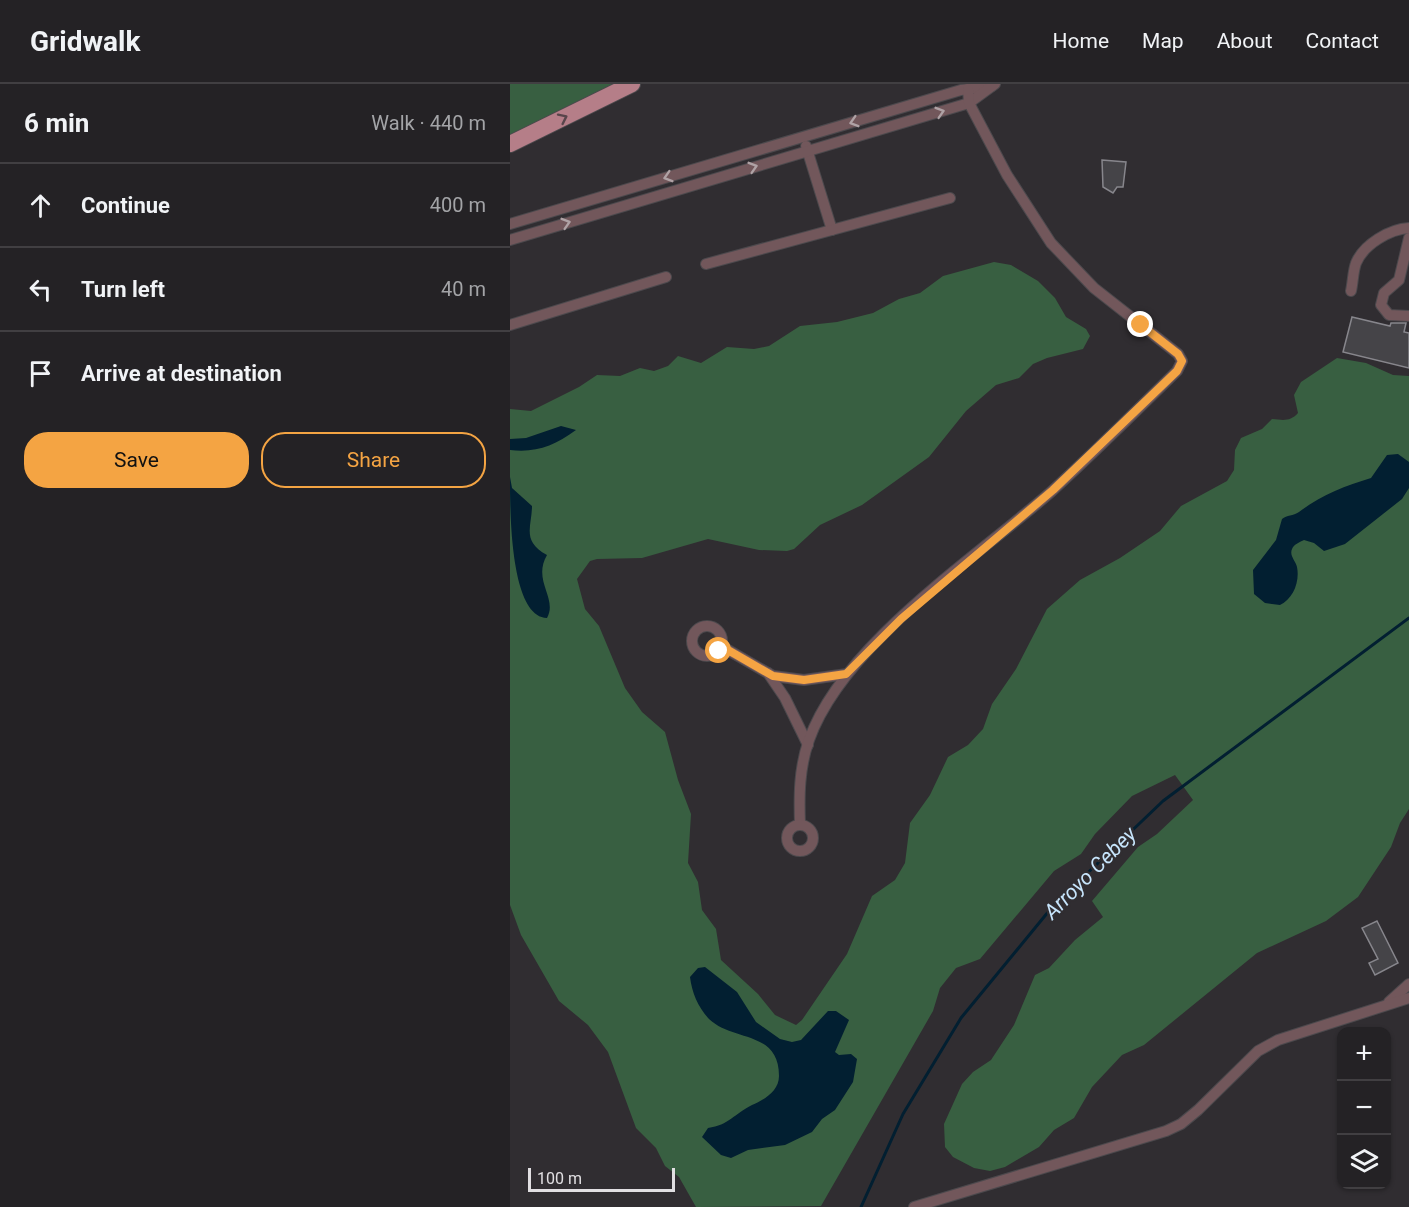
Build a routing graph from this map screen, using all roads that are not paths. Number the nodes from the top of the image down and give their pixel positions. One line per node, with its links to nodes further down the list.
1 (632, 84): 6 (main road, one-way to 1)
2 (994, 85): 3 (street); 4 (street)
3 (968, 89): 4 (street); 5 (street, one-way to 5)
4 (969, 103): 7 (street, one-way to 4); 21 (street)
5 (803, 137): 7 (street); 9 (street, one-way to 9)
6 (510, 144)
7 (808, 151): 11 (street); 13 (street, one-way to 7)
8 (950, 198): 11 (street)
9 (510, 224)
10 (1409, 228): 16 (street)
11 (832, 230): 14 (street)
12 (1409, 238): 17 (street)
13 (510, 240)
14 (706, 264)
15 (666, 277): 18 (street)
16 (1352, 291)
17 (1409, 316)
18 (510, 324)
19 (721, 646): 20 (street)
20 (768, 673): 21 (street); 22 (street)
21 (846, 674): 22 (street)
22 (808, 745): 23 (street)
23 (800, 825)
24 (1409, 984): 26 (street)
25 (1409, 998): 26 (street)
26 (1386, 1005): 27 (street)
27 (914, 1207)

